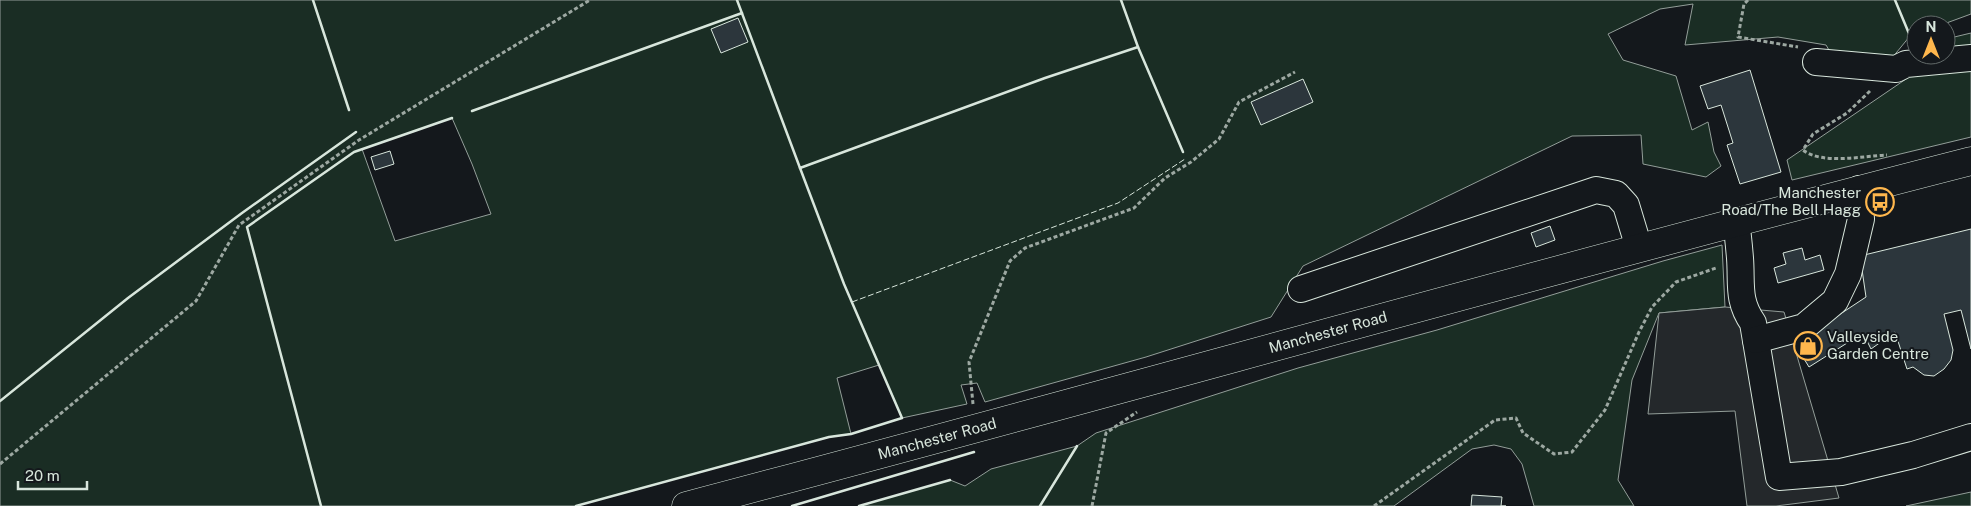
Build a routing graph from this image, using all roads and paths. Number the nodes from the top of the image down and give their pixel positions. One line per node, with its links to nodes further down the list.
1 (590, 0): 18 (path)
2 (1748, 0): 4 (path)
3 (1971, 58): 4 (lane)
4 (1816, 62)
5 (1295, 72): 16 (path)
6 (1846, 113): 8 (path)
7 (1971, 161): 8 (main road, Manchester Road)
8 (1909, 177): 9 (main road, Manchester Road)
9 (1859, 190): 10 (main road, Manchester Road); 14 (lane)
10 (1736, 222): 11 (main road, Manchester Road); 12 (lane)
11 (1639, 248): 13 (lane); 16 (main road, Manchester Road)
12 (1740, 259): 14 (lane); 21 (path)
13 (1301, 289)
14 (1756, 340): 17 (lane)
15 (1138, 411): 20 (path)
16 (980, 429): 19 (main road, Manchester Road)
17 (1971, 437)
18 (0, 464)
19 (686, 506)
20 (1092, 506)
21 (1374, 506)

